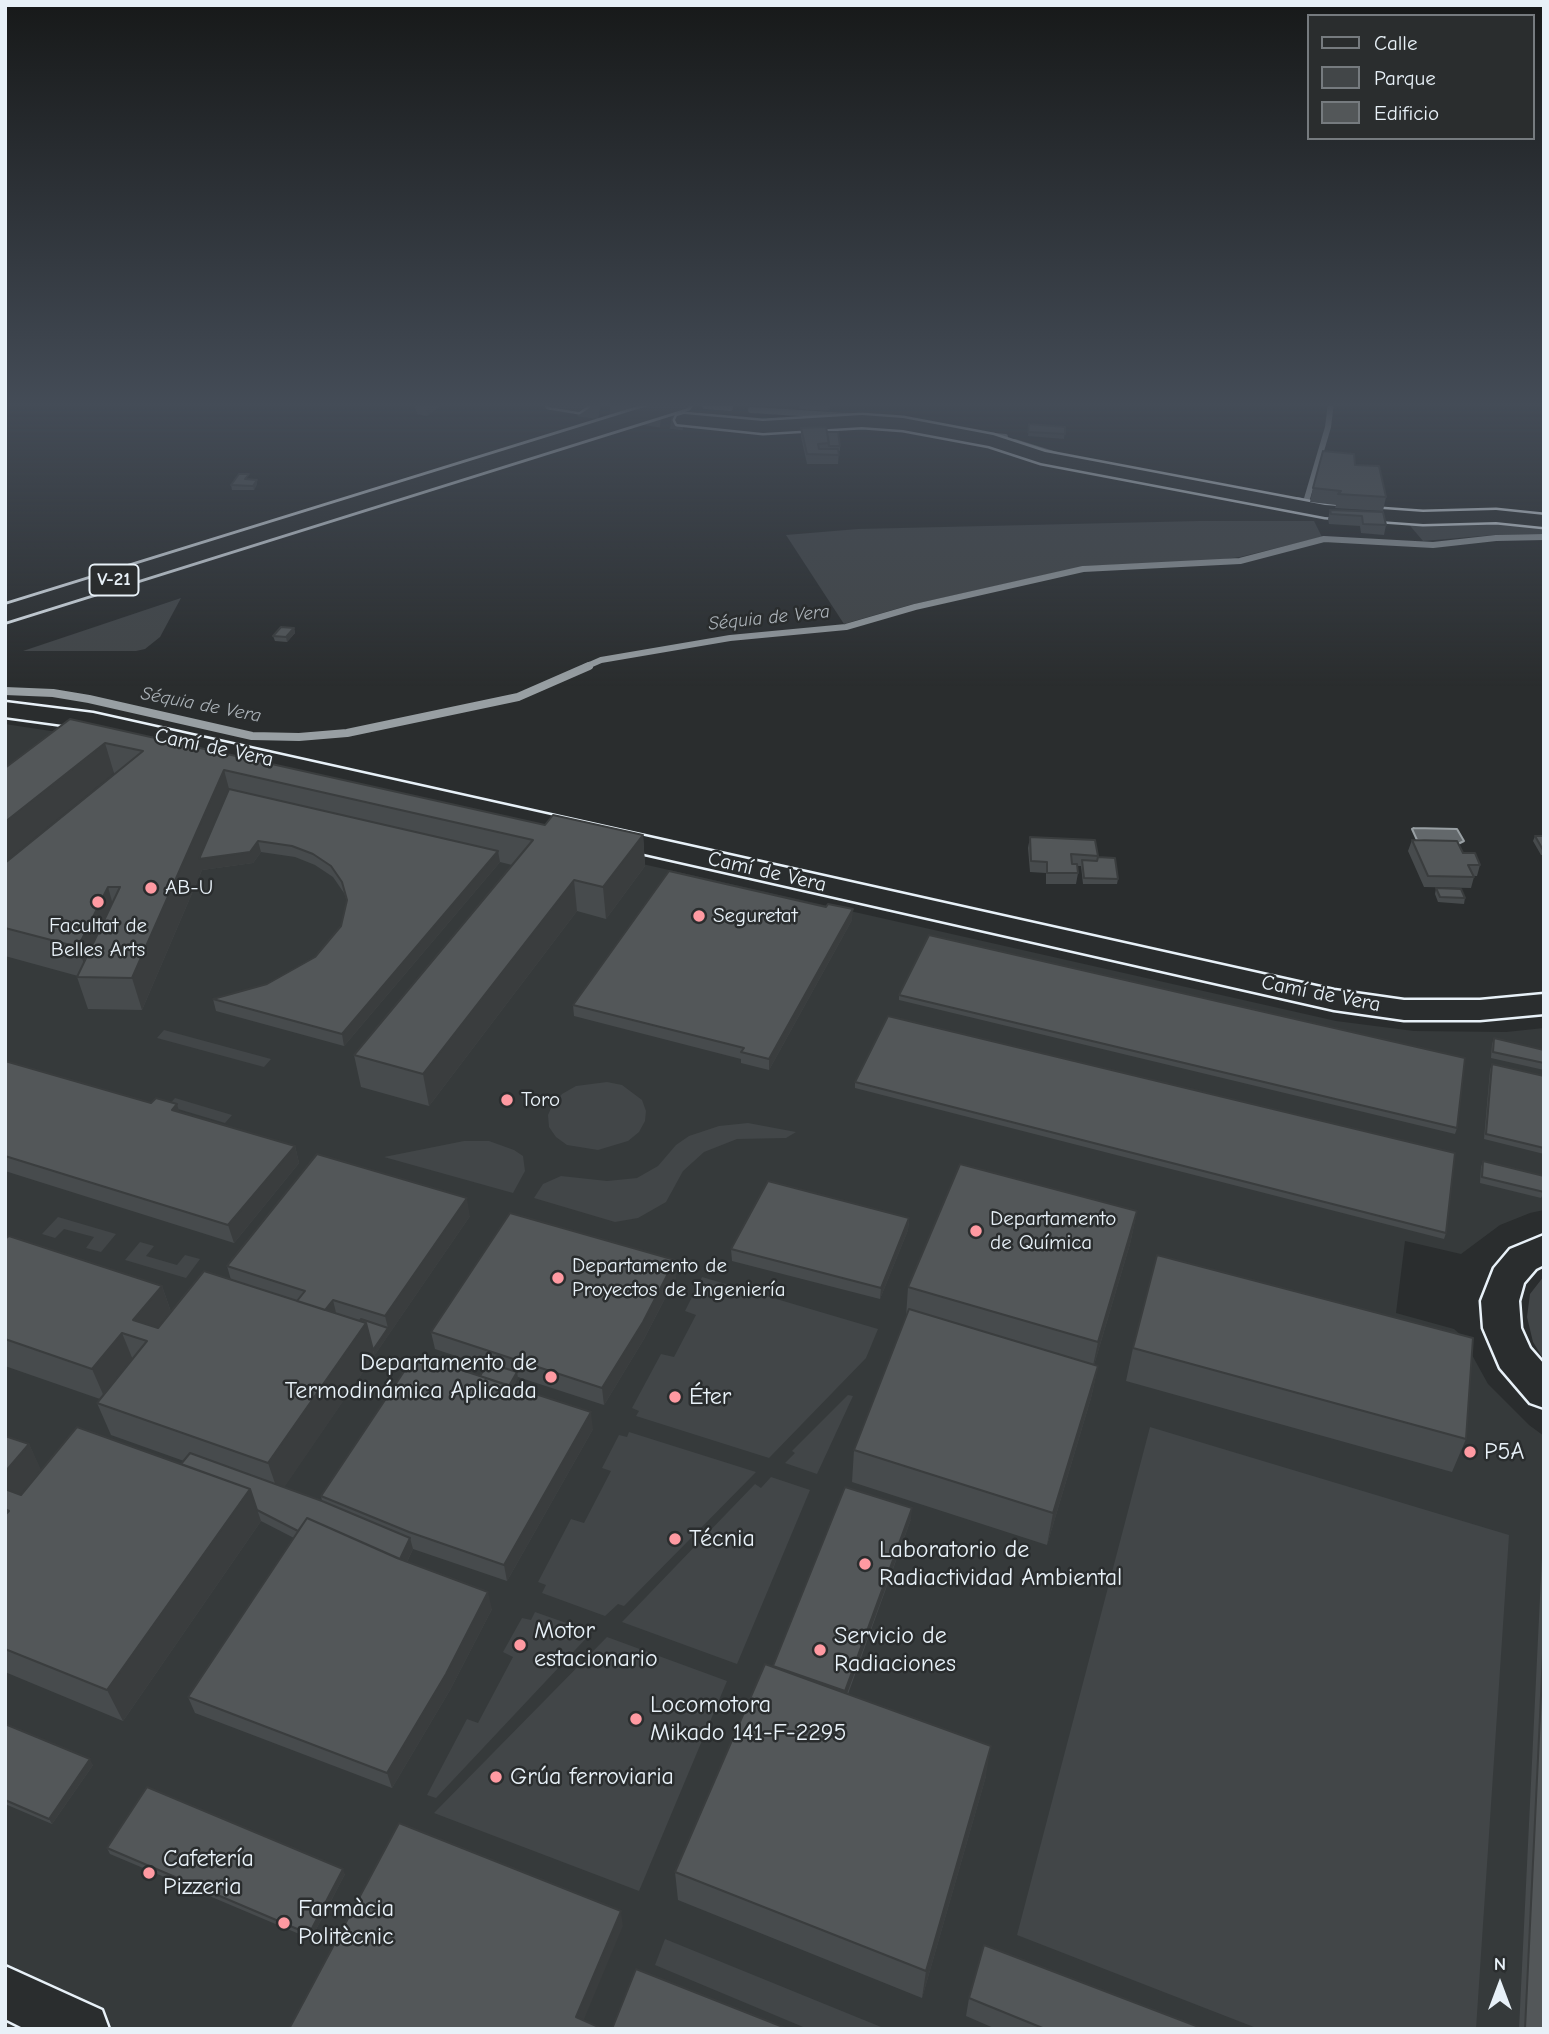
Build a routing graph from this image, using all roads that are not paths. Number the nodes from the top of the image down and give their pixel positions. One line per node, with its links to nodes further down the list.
1 (297, 498): 6 (highway)
2 (329, 498): 7 (highway, V-21)
3 (392, 498): 8 (highway, V-21)
4 (1256, 498): 5 (street)
5 (1544, 521)
6 (191, 530)
7 (5, 597)
8 (5, 614)
9 (5, 709): 10 (street, Camí de Vera)
10 (1540, 1006)
11 (1544, 1249): 12 (street)
12 (1544, 1392)
13 (5, 1992): 14 (street)
14 (83, 2029)

